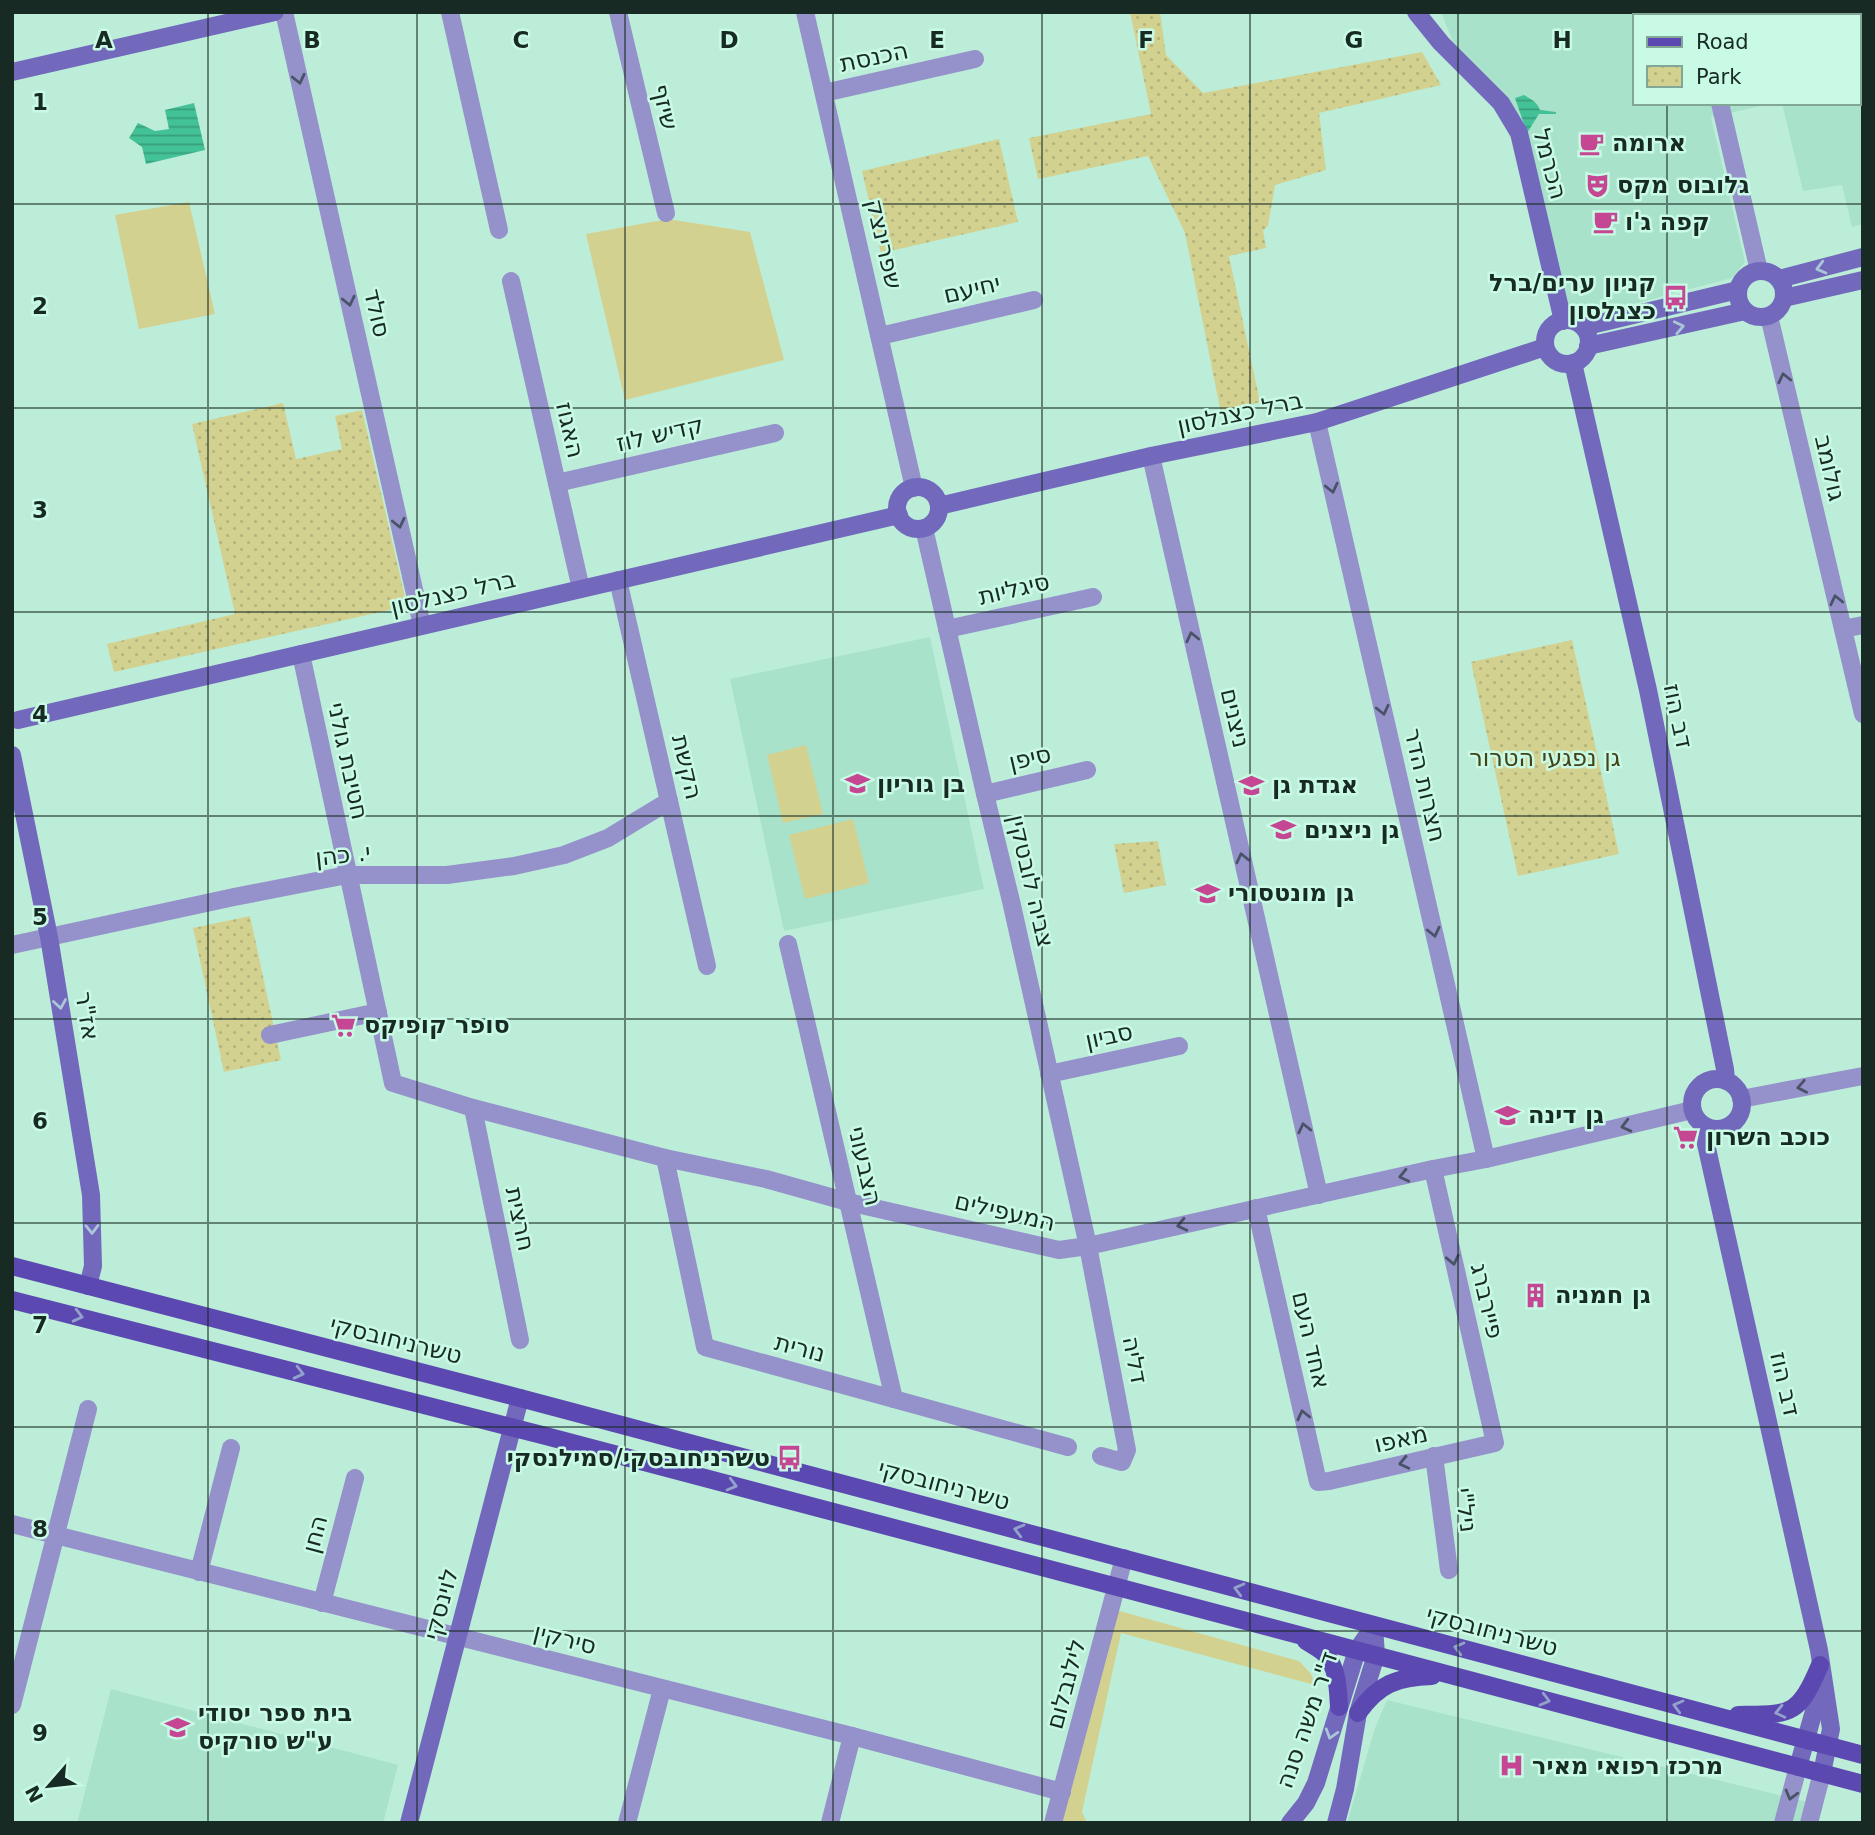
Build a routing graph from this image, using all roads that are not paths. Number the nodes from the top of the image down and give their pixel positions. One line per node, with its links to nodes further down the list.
1 (284, 12): 40 (street, סולד, one-way to 40)
2 (450, 12): 12 (street)
3 (618, 12): 11 (street, שיזף)
4 (806, 12): 9 (street, שפרינצק)
5 (1416, 12): 23 (street, הכרמל)
6 (265, 13): 8 (street)
7 (975, 59): 9 (street, הכנסת)
8 (12, 72)
9 (824, 93): 25 (street, שפרינצק)
10 (1720, 105): 14 (street)
11 (666, 213)
12 (499, 230)
13 (1863, 257): 15 (street, one-way to 15)
14 (1759, 271): 15 (street); 18 (street)
15 (1779, 279): 19 (street)
16 (1863, 280): 19 (street)
17 (511, 282): 32 (street, האגוז)
18 (1738, 290): 21 (street); 24 (street)
19 (1784, 298): 22 (street)
20 (1034, 300): 25 (street, יחיעם)
21 (1745, 311): 22 (street); 26 (street, one-way to 21)
22 (1769, 316): 43 (street, גולומב, one-way to 22)
23 (1563, 321): 24 (street); 27 (street)
24 (1583, 327): 26 (street)
25 (880, 336): 33 (street, שפרינצק)
26 (1588, 346): 28 (street)
27 (1545, 347): 28 (street); 29 (street, ברל כצנלסון)
28 (1573, 363): 61 (street, דב הוז)
29 (1317, 422): 31 (street, ברל כצנלסון); 68 (street, חצרות הדר, one-way to 68)
30 (775, 433): 32 (street, קדיש לוז)
31 (1151, 456): 34 (street, ברל כצנלסון); 70 (street, ניצנים, one-way to 31)
32 (557, 483): 38 (street, האגוז)
33 (914, 488): 34 (street); 35 (street)
34 (939, 506): 36 (street)
35 (899, 515): 36 (street); 37 (street, ברל כצנלסון)
36 (924, 528): 42 (street, צביה לובטקין)
37 (618, 580): 38 (street, ברל כצנלסון); 50 (street, הקשת)
38 (581, 589): 40 (street, ברל כצנלסון)
39 (1093, 597): 42 (street, סיגליות)
40 (422, 625): 44 (street, ברל כצנלסון)
41 (1863, 625): 43 (street)
42 (947, 629): 49 (street, צביה לובטקין)
43 (1843, 629): 45 (street, גולומב)
44 (301, 654): 46 (street, ברל כצנלסון); 51 (street, חטיבת גולני)
45 (1863, 714)
46 (14, 721)
47 (12, 755): 52 (street, אז"ר)
48 (1087, 770): 49 (street, סיפן)
49 (985, 794): 59 (street, צביה לובטקין)
50 (669, 801): 51 (street, י. כהן); 55 (street, הקשת)
51 (347, 875): 52 (street, י. כהן); 56 (street, חטיבת גולני)
52 (49, 937): 54 (street, י. כהן); 75 (street, אז"ר, one-way to 75)
53 (788, 944): 71 (street, הצבעוני)
54 (12, 945)
55 (708, 965)
56 (378, 1012): 57 (street); 62 (street, חטיבת גולני)
57 (270, 1035)
58 (1179, 1046): 59 (street, סביון)
59 (1049, 1074): 73 (street, צביה לובטקין)
60 (1863, 1076): 63 (street, one-way to 63)
61 (1726, 1081): 63 (street); 65 (street)
62 (393, 1083): 64 (street, המעפילים)
63 (1741, 1099): 66 (street)
64 (473, 1108): 67 (street, המעפילים); 77 (street, חרצית)
65 (1692, 1110): 66 (street); 68 (street, המעפילים, one-way to 68)
66 (1709, 1128): 101 (street, דב הוז)
67 (665, 1158): 71 (street, המעפילים); 79 (street, נורית)
68 (1486, 1159): 69 (street, המעפילים)
69 (1433, 1169): 70 (street, המעפילים, one-way to 70); 82 (street, פיירברג, one-way to 82)
70 (1319, 1195): 72 (street, המעפילים)
71 (848, 1202): 73 (street, המעפילים); 79 (street, הצבעוני)
72 (1256, 1208): 73 (street, המעפילים, one-way to 73); 88 (street, אחד העם, one-way to 72)
73 (1088, 1246): 85 (street, דליה)
74 (12, 1266): 75 (main road, טשרניחובסקי)
75 (88, 1286): 78 (main road, טשרניחובסקי)
76 (12, 1300): 81 (main road, one-way to 81)
77 (520, 1340)
78 (520, 1398): 81 (street, לוינסקי); 91 (main road, טשרניחובסקי, one-way to 78)
79 (894, 1399): 83 (street, נורית)
80 (88, 1409): 90 (street)
81 (512, 1427): 94 (main road, one-way to 94); 98 (street, לוינסקי)
82 (1495, 1443): 86 (street, מאפו)
83 (1068, 1447)
84 (231, 1448): 93 (street)
85 (1101, 1456)
86 (1434, 1456): 88 (street, מאפו, one-way to 88); 92 (street, ניל"י)
87 (355, 1478): 95 (street, החן)
88 (1318, 1482)
89 (12, 1524): 90 (street, סירקין)
90 (56, 1536): 93 (street, סירקין); 104 (street)
91 (1124, 1558): 94 (street, לילנבלום); 96 (main road, טשרניחובסקי, one-way to 91)
92 (1449, 1570)
93 (199, 1572): 95 (street, סירקין)
94 (1117, 1588): 97 (main road); 115 (street, לילנבלום)
95 (322, 1603): 98 (street, סירקין)
96 (1374, 1626): 99 (street, ד"ר משה סנה); 100 (street, ד"ר משה סנה); 107 (main road, טשרניחובסקי, one-way to 96)
97 (1295, 1633): 99 (main road); 105 (main road)
98 (458, 1637): 103 (street, סירקין); 116 (street, לוינסקי)
99 (1357, 1650): 100 (main road); 105 (street, ד"ר משה סנה)
100 (1376, 1655): 102 (main road); 106 (street, ד"ר משה סנה)
101 (1819, 1657): 107 (main road, one-way to 107); 109 (street, דב הוז); 110 (street, דב הוז)
102 (1454, 1676): 106 (main road); 112 (main road, one-way to 112)
103 (662, 1689): 108 (street, סירקין); 117 (street)
104 (12, 1705)
105 (1339, 1707): 120 (street, ד"ר משה סנה, one-way to 120)
106 (1358, 1713): 121 (street, ד"ר משה סנה)
107 (1716, 1716): 109 (main road, טשרניחובסקי)
108 (852, 1736): 115 (street, סירקין); 118 (street)
109 (1805, 1740): 110 (main road, טשרניחובסקי); 112 (street, דב הוז)
110 (1828, 1746): 111 (main road, טשרניחובסקי); 113 (street, דב הוז)
111 (1863, 1755)
112 (1798, 1767): 113 (main road); 122 (street, one-way to 122)
113 (1822, 1773): 114 (main road); 123 (street)
114 (1863, 1784)
115 (1062, 1792): 119 (street, לילנבלום)
116 (409, 1823)
117 (627, 1823)
118 (830, 1823)
119 (1053, 1823)
120 (1290, 1823)
121 (1336, 1823)
122 (1783, 1823)
123 (1809, 1823)

